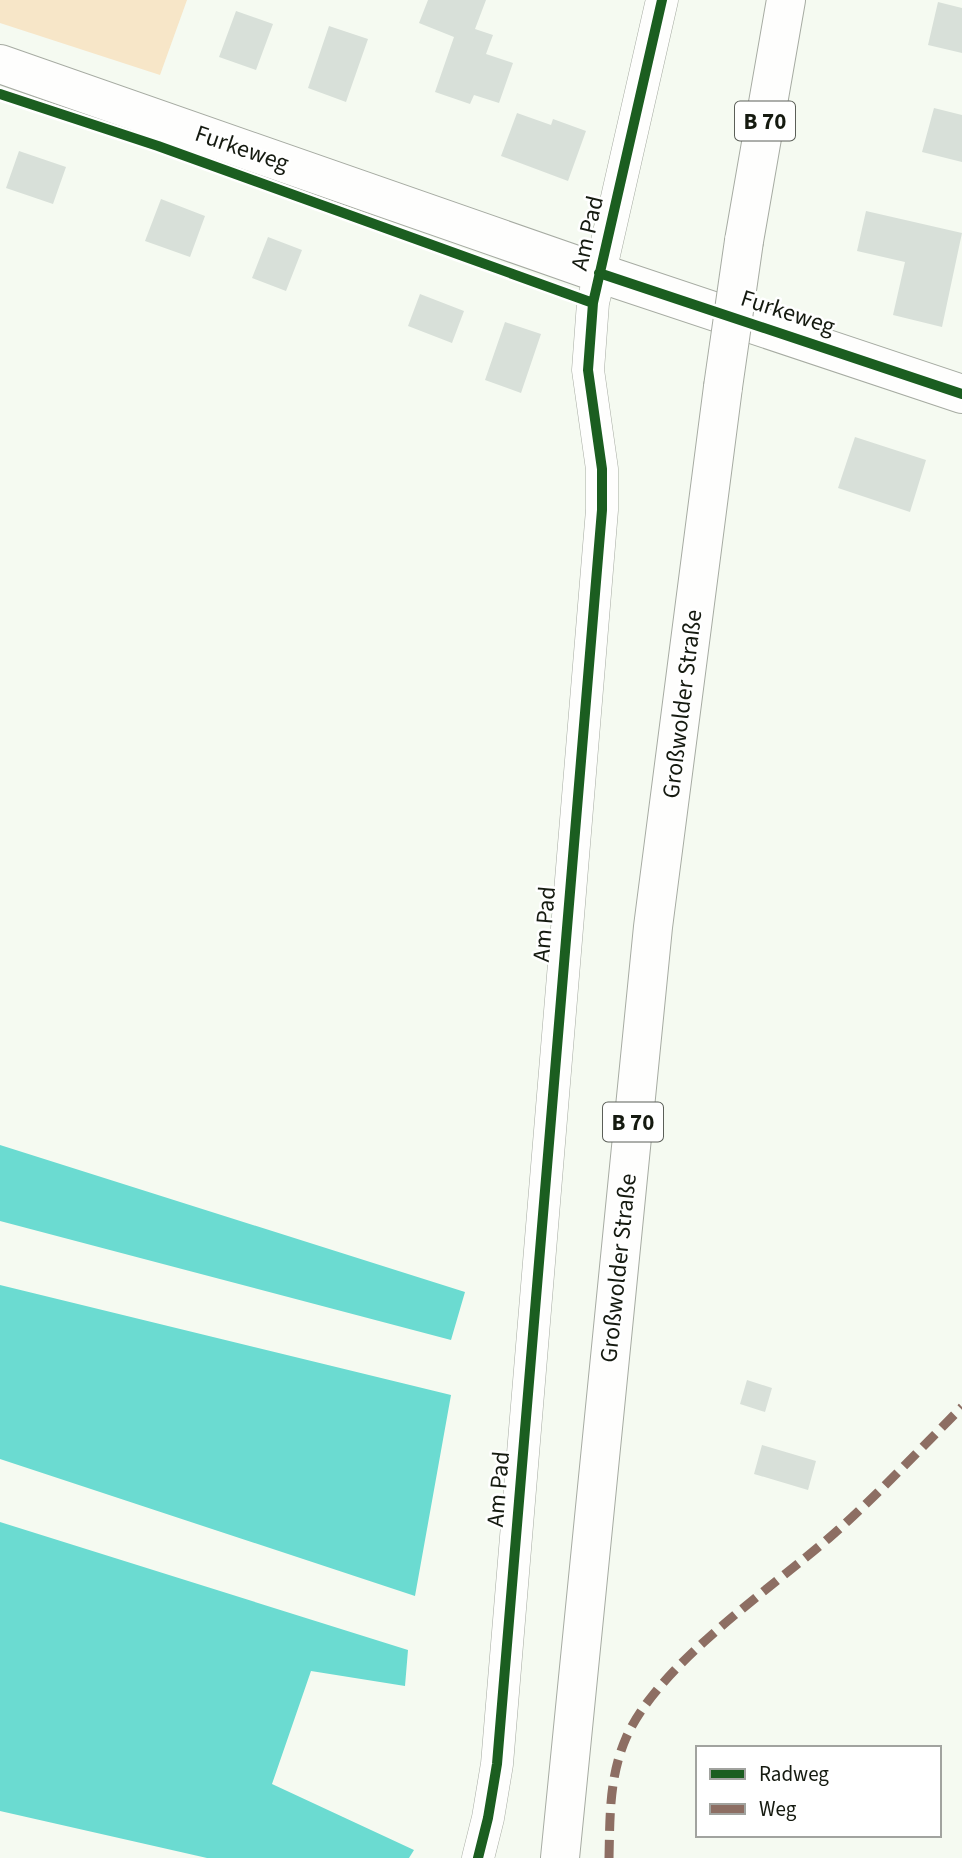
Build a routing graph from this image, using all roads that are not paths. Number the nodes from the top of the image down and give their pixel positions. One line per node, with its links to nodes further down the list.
1 (662, 0): 4 (street, Am Pad)
2 (786, 0): 7 (main road, Großwolder Straße / B 70, bridge)
3 (0, 64): 4 (main road, Furkeweg)
4 (599, 273): 5 (main road, Furkeweg); 6 (street, Am Pad)
5 (962, 392)
6 (478, 1858)
7 (561, 1858)

